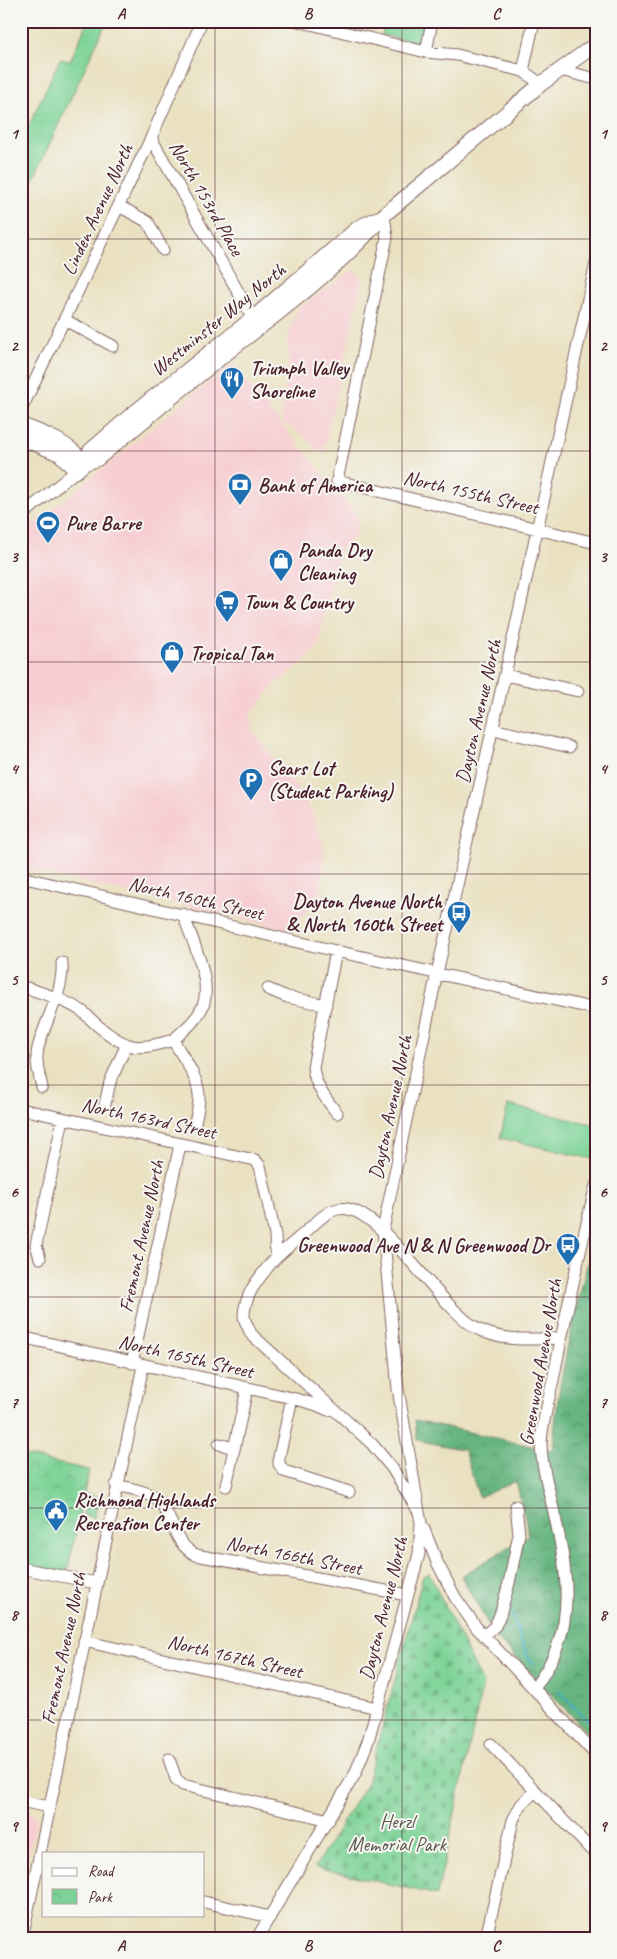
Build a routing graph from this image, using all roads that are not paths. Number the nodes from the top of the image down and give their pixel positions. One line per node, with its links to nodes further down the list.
1 (202, 21): 13 (street, Linden Avenue North)
2 (298, 21): 5 (street)
3 (432, 21): 8 (street)
4 (534, 21): 10 (street)
5 (339, 26): 8 (street)
6 (596, 36): 9 (main road, Westminster Way North)
7 (596, 44): 9 (main road, Westminster Way North)
8 (426, 52): 10 (street)
9 (560, 70): 11 (street); 12 (main road, Westminster Way North)
10 (523, 71): 12 (street)
11 (596, 80)
12 (541, 84): 15 (main road, Westminster Way North)
13 (151, 138): 14 (street, Linden Avenue North); 19 (street, North 153rd Place)
14 (119, 206): 16 (street); 18 (street, Linden Avenue North)
15 (384, 215): 19 (main road, Westminster Way North); 26 (street, North 155th Street)
16 (163, 250)
17 (596, 263): 26 (street, Dayton Avenue North)
18 (65, 320): 20 (street); 21 (street, Linden Avenue North)
19 (256, 323): 24 (main road, Westminster Way North)
20 (113, 346)
21 (21, 410)
22 (21, 425): 24 (main road)
23 (21, 438): 24 (main road)
24 (80, 467): 25 (street, Westminster Way North)
25 (21, 516)
26 (536, 528): 27 (street, North 155th Street); 28 (street, Dayton Avenue North)
27 (596, 543)
28 (505, 675): 29 (street); 30 (street, Dayton Avenue North)
29 (578, 691)
30 (493, 729): 31 (street); 36 (street, Dayton Avenue North)
31 (570, 746)
32 (21, 877): 33 (street, North 160th Street)
33 (183, 914): 34 (street, North 160th Street); 42 (street)
34 (336, 952): 36 (street, North 160th Street); 40 (street)
35 (62, 962): 39 (street)
36 (437, 973): 41 (street, North 160th Street); 52 (street, Dayton Avenue North)
37 (21, 986): 39 (street)
38 (268, 989): 40 (street)
39 (55, 997): 43 (street); 44 (street)
40 (326, 1005): 47 (street)
41 (596, 1008)
42 (173, 1040): 43 (street); 49 (street)
43 (126, 1046): 45 (street)
44 (42, 1087)
45 (105, 1104)
46 (21, 1110): 48 (street, North 163rd Street)
47 (337, 1112)
48 (63, 1119): 50 (street, North 163rd Street); 53 (street)
49 (195, 1122)
50 (180, 1145): 54 (street, North 163rd Street); 58 (street, Fremont Avenue North)
51 (596, 1185): 56 (street, Greenwood Avenue North)
52 (384, 1230): 54 (street); 56 (street); 64 (street, Dayton Avenue North)
53 (40, 1258)
54 (276, 1258): 61 (street)
55 (23, 1338): 57 (street); 58 (street, North 165th Street)
56 (560, 1338): 79 (street, Greenwood Avenue North)
57 (21, 1356)
58 (138, 1364): 59 (street, North 165th Street); 66 (street, Fremont Avenue North)
59 (247, 1389): 60 (street, North 165th Street); 63 (street)
60 (292, 1398): 61 (street, North 165th Street); 68 (street)
61 (341, 1417): 65 (street)
62 (219, 1444): 63 (street)
63 (234, 1448): 67 (street)
64 (412, 1467): 65 (street); 70 (street, Dayton Avenue North)
65 (396, 1476): 70 (street)
66 (116, 1485): 75 (street, Fremont Avenue North); 76 (street, North 166th Street)
67 (226, 1486)
68 (349, 1492)
69 (516, 1506): 77 (street)
70 (418, 1510): 71 (street, Dayton Avenue North)
71 (421, 1523): 72 (street, Dayton Avenue North); 73 (street)
72 (418, 1557): 73 (street); 76 (street, Dayton Avenue North)
73 (435, 1557): 77 (street)
74 (21, 1568): 75 (street)
75 (96, 1583): 78 (street, Fremont Avenue North)
76 (407, 1595): 80 (street, Dayton Avenue North)
77 (484, 1636): 79 (street)
78 (84, 1641): 80 (street, North 167th Street); 86 (street, Fremont Avenue North)
79 (534, 1688): 82 (street)
80 (377, 1708): 87 (street, Dayton Avenue North)
81 (491, 1744): 84 (street)
82 (596, 1755)
83 (170, 1760): 87 (street)
84 (536, 1791): 90 (street); 96 (street)
85 (21, 1801): 86 (street)
86 (49, 1807): 88 (street, Fremont Avenue North)
87 (329, 1820): 93 (street, Dayton Avenue North)
88 (42, 1852)
89 (42, 1853): 91 (street, Fremont Avenue North)
90 (596, 1856)
91 (40, 1866): 94 (street, Fremont Avenue North)
92 (205, 1902): 93 (street)
93 (270, 1917): 95 (street, Dayton Avenue North)
94 (22, 1938)
95 (257, 1938)
96 (486, 1938)

